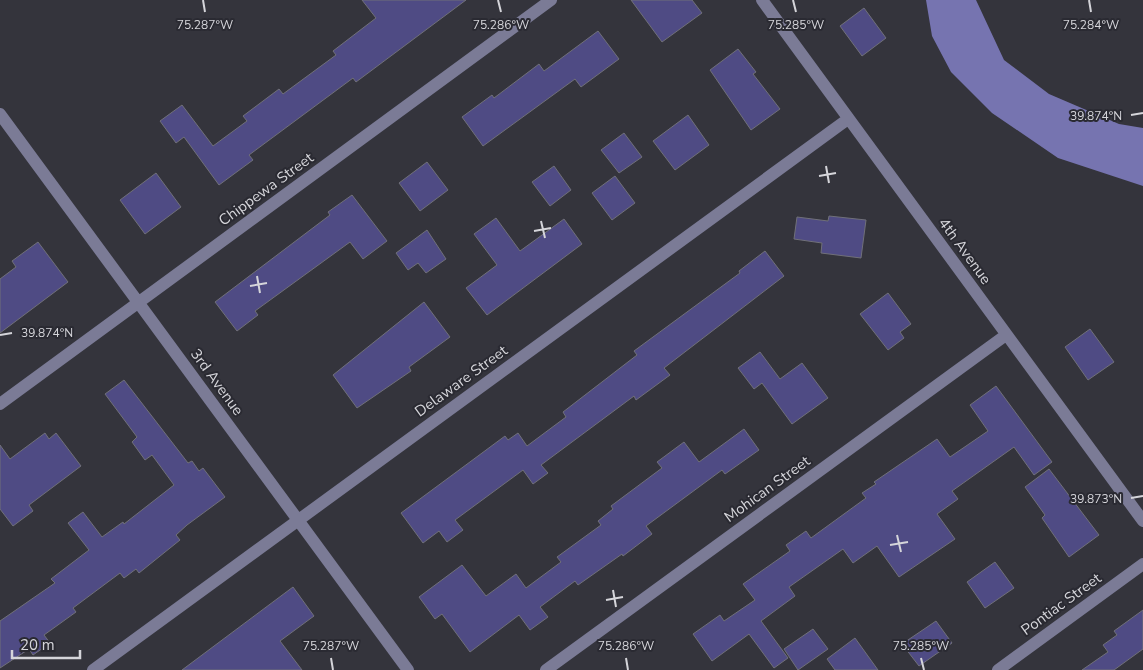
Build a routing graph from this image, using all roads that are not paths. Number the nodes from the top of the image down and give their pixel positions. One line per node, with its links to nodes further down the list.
1 (551, 0): 5 (street, Chippewa Street)
2 (762, 0): 4 (street, 4th Avenue)
3 (0, 114): 5 (street, 3rd Avenue)
4 (848, 119): 6 (street, 4th Avenue); 8 (street, Delaware Street)
5 (138, 302): 7 (street, Chippewa Street); 8 (street, 3rd Avenue)
6 (1006, 335): 9 (street, 4th Avenue); 13 (street, Mohican Street)
7 (0, 404)
8 (298, 520): 11 (street, Delaware Street); 12 (street, 3rd Avenue)
9 (1143, 521)
10 (1143, 564): 14 (street, Pontiac Street)
11 (93, 670)
12 (408, 670)
13 (546, 670)
14 (998, 670)

